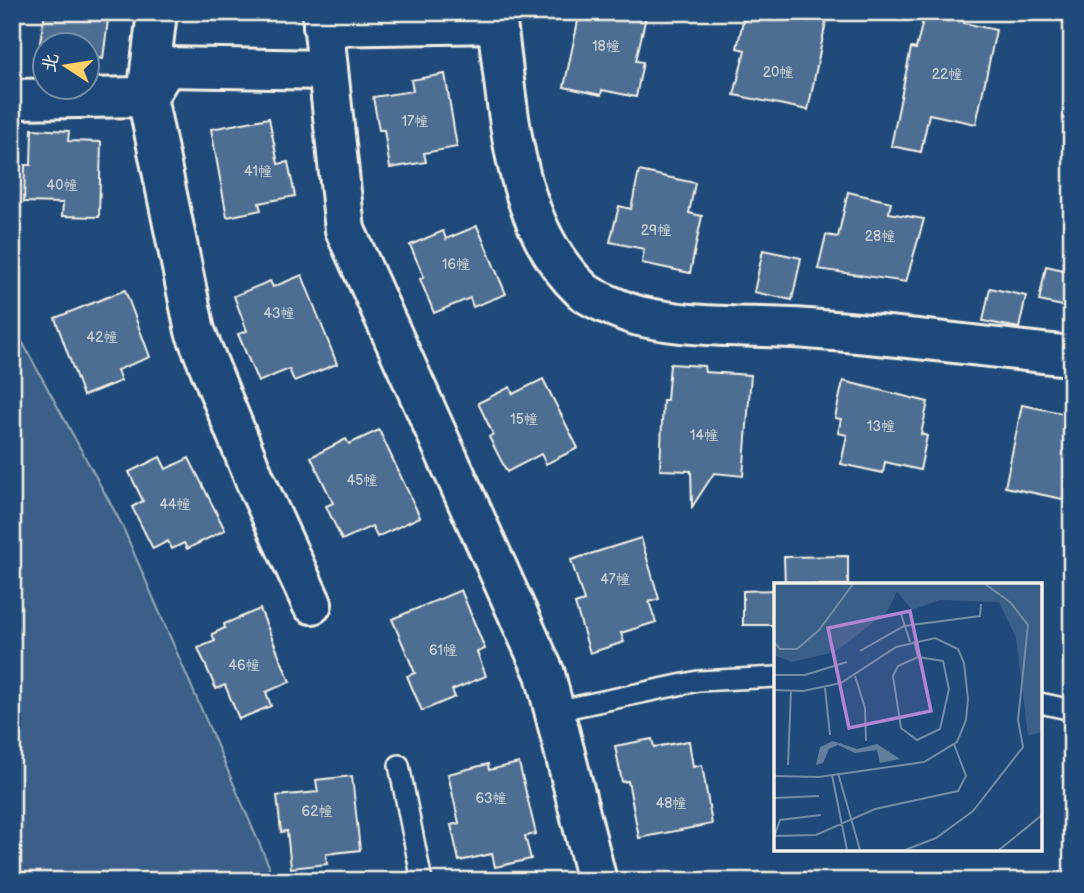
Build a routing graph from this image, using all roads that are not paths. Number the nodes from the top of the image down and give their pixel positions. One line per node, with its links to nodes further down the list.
1 (158, 12): 5 (street)
2 (498, 17): 3 (street); 7 (street)
3 (322, 19): 4 (street)
4 (328, 70): 5 (street); 12 (street)
5 (146, 97): 6 (street); 8 (street)
6 (12, 99)
7 (1072, 356)
8 (312, 604)
9 (774, 677): 12 (lane)
10 (1042, 703): 11 (lane)
11 (1072, 710)
12 (555, 711): 15 (street)
13 (399, 765): 14 (lane)
14 (422, 881)
15 (597, 881)

